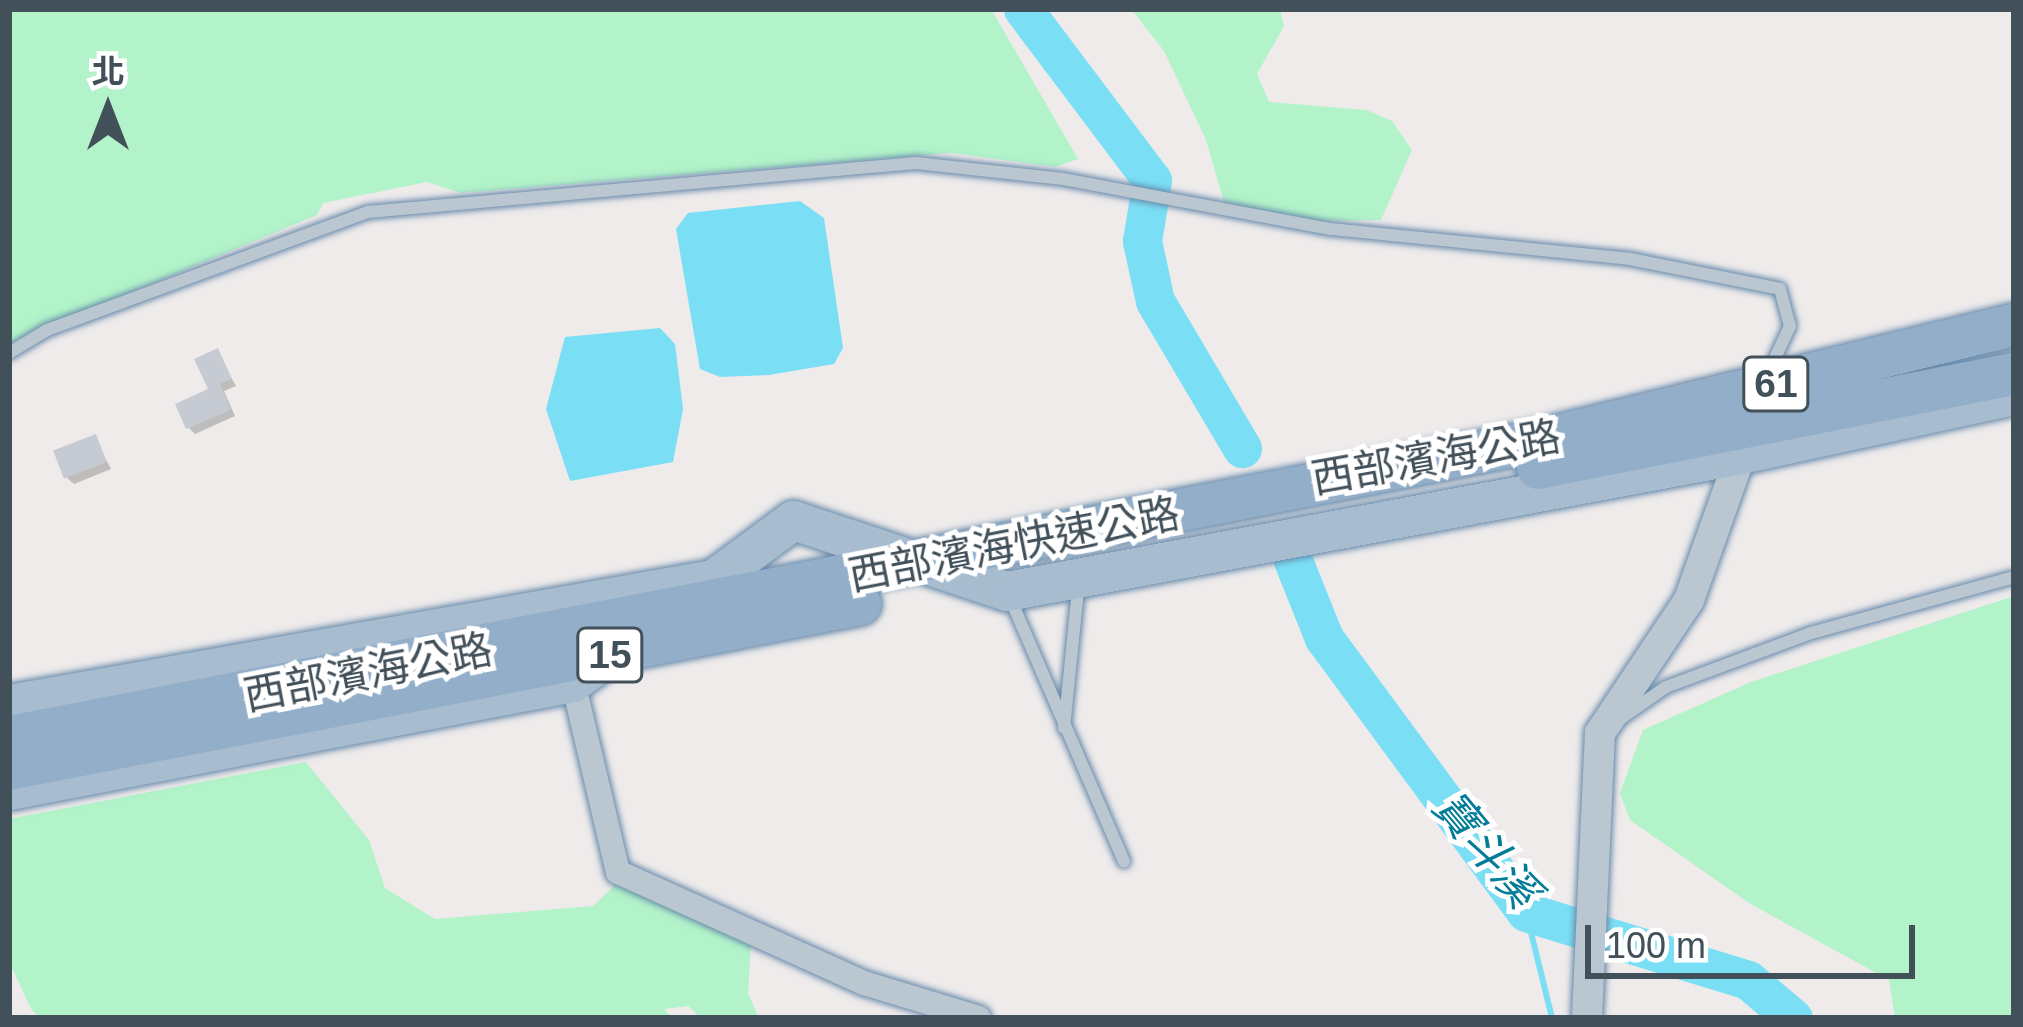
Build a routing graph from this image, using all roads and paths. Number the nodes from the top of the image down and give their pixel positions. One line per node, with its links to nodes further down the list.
1 (2014, 308): 4 (main road, 西部濱海公路 / 15)
2 (2014, 325): 8 (highway, 西部濱海快速公路 / 61)
3 (9, 353): 4 (lane)
4 (1772, 366): 14 (main road, 西部濱海公路 / 15)
5 (2014, 374): 8 (highway, 西部濱海快速公路 / 61)
6 (2014, 394): 7 (main road, 西部濱海公路)
7 (1741, 453): 10 (main road, 西部濱海公路); 16 (street)
8 (1540, 454): 9 (highway, 西部濱海快速公路 / 61)
9 (1162, 528): 17 (highway, 西部濱海快速公路 / 61); 18 (highway, 西部濱海快速公路 / 61)
10 (1080, 575): 12 (main road, 西部濱海公路); 15 (lane)
11 (2014, 577): 16 (lane)
12 (1007, 591): 13 (main road, 西部濱海公路 / 15); 15 (lane)
13 (573, 682): 19 (main road, 西部濱海公路 / 15); 22 (street)
14 (9, 704)
15 (1064, 729): 20 (lane)
16 (1600, 733): 21 (street)
17 (9, 737)
18 (9, 770)
19 (9, 790)
20 (1124, 862)
21 (1587, 1015)
22 (979, 1018)

